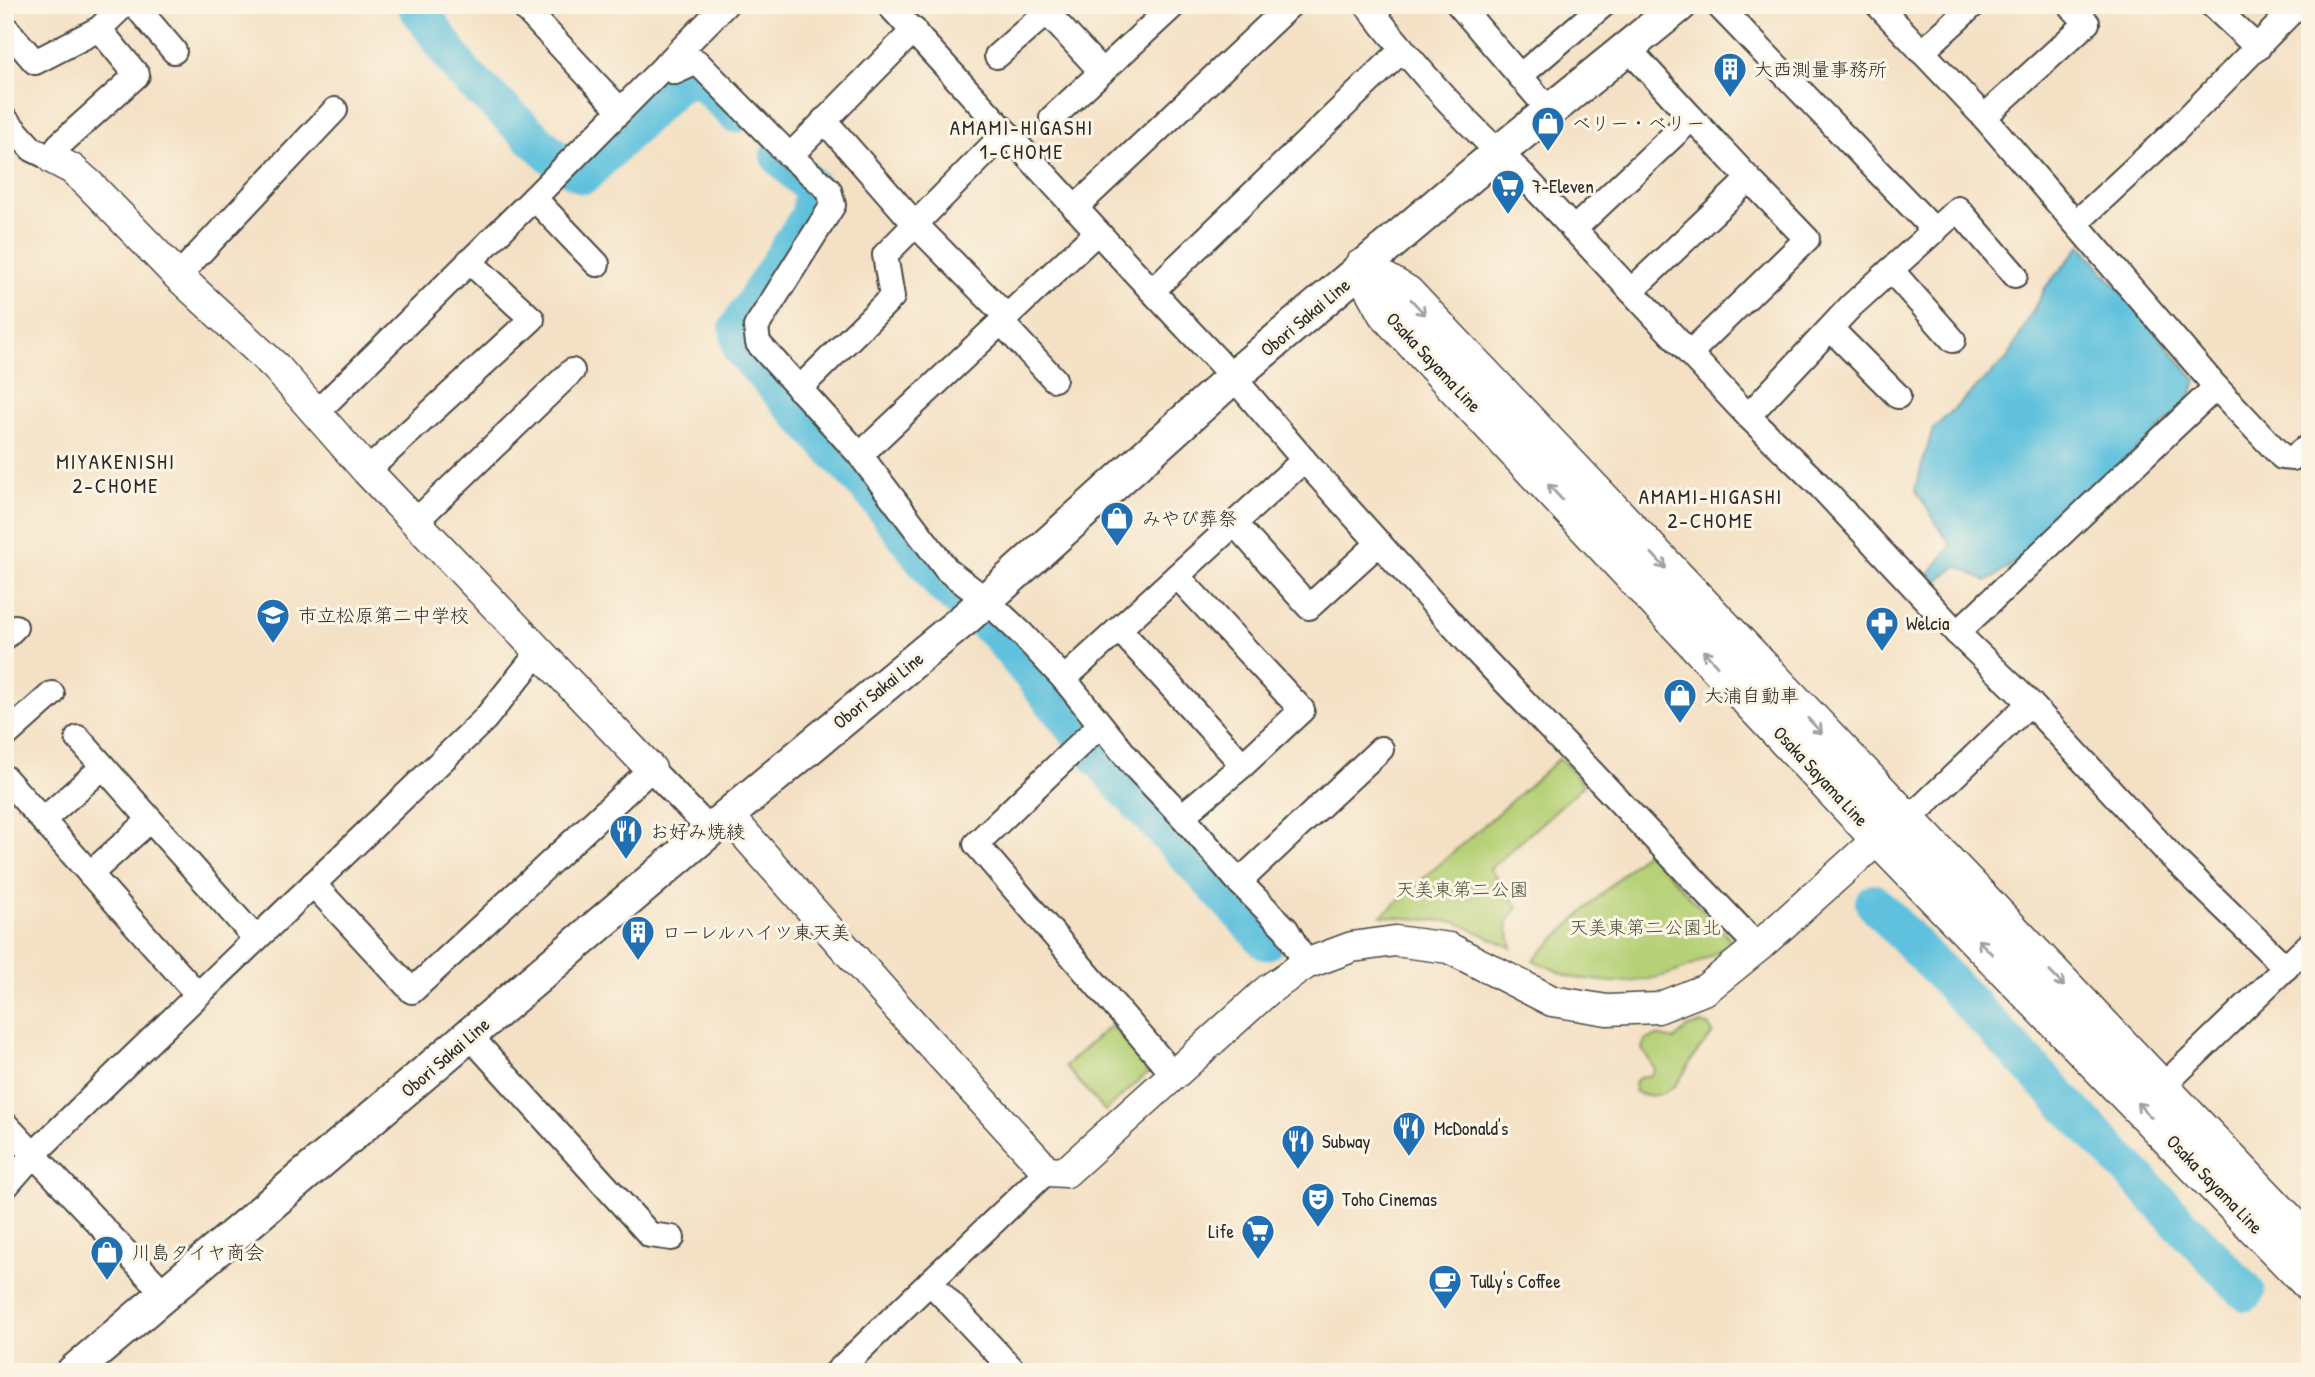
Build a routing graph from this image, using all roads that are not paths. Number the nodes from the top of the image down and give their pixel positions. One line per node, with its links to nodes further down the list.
1 (124, 5): 20 (street)
2 (135, 5): 25 (street)
3 (522, 5): 32 (street)
4 (725, 5): 28 (street)
5 (890, 5): 21 (street)
6 (1174, 5): 29 (street)
7 (1290, 5): 45 (street)
8 (1367, 5): 24 (street)
9 (1459, 5): 30 (street)
10 (1603, 5): 30 (street)
11 (1681, 5): 22 (main road, Obori Sakai Line)
12 (1718, 5): 49 (street)
13 (1878, 5): 26 (street)
14 (1973, 5): 26 (street)
15 (2070, 5): 34 (street)
16 (2212, 5): 23 (street)
17 (2298, 5): 23 (street)
18 (1047, 8): 27 (street); 29 (street)
19 (5, 27): 20 (street)
20 (99, 29): 42 (street)
21 (914, 30): 38 (street); 39 (street)
22 (1627, 47): 33 (main road, Obori Sakai Line); 36 (street)
23 (2258, 48): 46 (street)
24 (1402, 50): 40 (street); 58 (street)
25 (174, 51)
26 (1922, 52): 34 (street)
27 (997, 56)
28 (666, 64): 32 (street); 41 (street)
29 (1102, 72): 35 (street)
30 (1520, 76): 33 (street)
31 (335, 110): 56 (street)
32 (621, 110): 44 (street)
33 (1549, 110): 40 (main road, Obori Sakai Line)
34 (1984, 117): 46 (street)
35 (1052, 118)
36 (1692, 118): 43 (street); 48 (street)
37 (5, 119): 42 (street)
38 (824, 120): 41 (street); 47 (street)
39 (1006, 132): 45 (street); 47 (street)
40 (1499, 152): 48 (street); 53 (main road, Obori Sakai Line)
41 (790, 156): 67 (street)
42 (53, 159): 56 (street)
43 (1749, 179): 57 (street); 62 (street)
44 (534, 198): 51 (street); 52 (street)
45 (1075, 208): 50 (street)
46 (2076, 223): 66 (street)
47 (916, 225): 59 (street); 67 (street)
48 (1573, 230): 57 (street)
49 (1935, 231): 54 (street); 55 (street)
50 (1097, 232): 58 (street); 59 (street)
51 (469, 261): 69 (street); 74 (street)
52 (597, 264)
53 (1362, 268): 64 (main road, Obori Sakai Line); 98 (main road, Osaka Sayama Line)
54 (1891, 270): 60 (street); 61 (street)
55 (2015, 275)
56 (178, 276): 69 (street)
57 (1631, 291): 62 (street)
58 (1152, 292): 64 (street)
59 (1004, 320): 65 (street); 72 (street)
60 (1831, 329): 68 (street); 70 (street)
61 (1953, 340)
62 (1690, 353): 70 (street)
63 (572, 371): 75 (street)
64 (1233, 376): 73 (street); 79 (main road, Obori Sakai Line)
65 (1054, 379)
66 (2216, 387): 71 (street); 81 (street)
67 (799, 389): 72 (street)
68 (1898, 396)
69 (316, 413): 74 (street)
70 (1748, 416): 81 (street)
71 (2308, 451)
72 (860, 455): 79 (street)
73 (1304, 460): 76 (street); 77 (street)
74 (367, 471): 75 (street)
75 (415, 522): 82 (street)
76 (1234, 523): 77 (street); 78 (street)
77 (1379, 543): 104 (street)
78 (1177, 576): 80 (street); 90 (street)
79 (977, 608): 83 (street); 97 (main road, Obori Sakai Line)
80 (1119, 629): 83 (street); 90 (street)
81 (1957, 633): 85 (street)
82 (539, 652): 92 (street); 101 (street)
83 (1064, 679): 86 (street)
84 (52, 694): 87 (street)
85 (2030, 703): 98 (street); 106 (street)
86 (1100, 725): 94 (street); 109 (street)
87 (5, 736)
88 (78, 738): 91 (street)
89 (1381, 749): 100 (street)
90 (1243, 765): 94 (street)
91 (103, 767): 95 (street); 96 (street)
92 (651, 769): 97 (street); 101 (street)
93 (5, 778): 95 (street)
94 (1182, 816): 100 (street)
95 (43, 820): 99 (street)
96 (150, 820): 99 (street); 102 (street)
97 (719, 822): 108 (main road, Obori Sakai Line); 113 (street)
98 (1893, 830): 104 (street); 110 (main road, Osaka Sayama Line, one-way to 110); 118 (main road, Osaka Sayama Line, one-way to 98)
99 (90, 874): 107 (street)
100 (1239, 883): 105 (street)
101 (313, 884): 102 (street)
102 (256, 939): 107 (street)
103 (2310, 944): 106 (street)
104 (1758, 947): 105 (street)
105 (1306, 964): 109 (street)
106 (2286, 968): 110 (street)
107 (198, 995): 112 (street)
108 (470, 1036): 115 (street); 119 (main road, Obori Sakai Line)
109 (1175, 1076): 113 (street)
110 (2161, 1088): 116 (main road, Osaka Sayama Line)
111 (5, 1124): 112 (street)
112 (34, 1154): 114 (street); 119 (street)
113 (1047, 1171): 117 (street)
114 (5, 1187)
115 (672, 1238)
116 (2310, 1245)
117 (930, 1282): 121 (street); 122 (street)
118 (2310, 1283)
119 (165, 1294): 120 (main road, Obori Sakai Line)
120 (73, 1372)
121 (837, 1372)
122 (1015, 1372)

